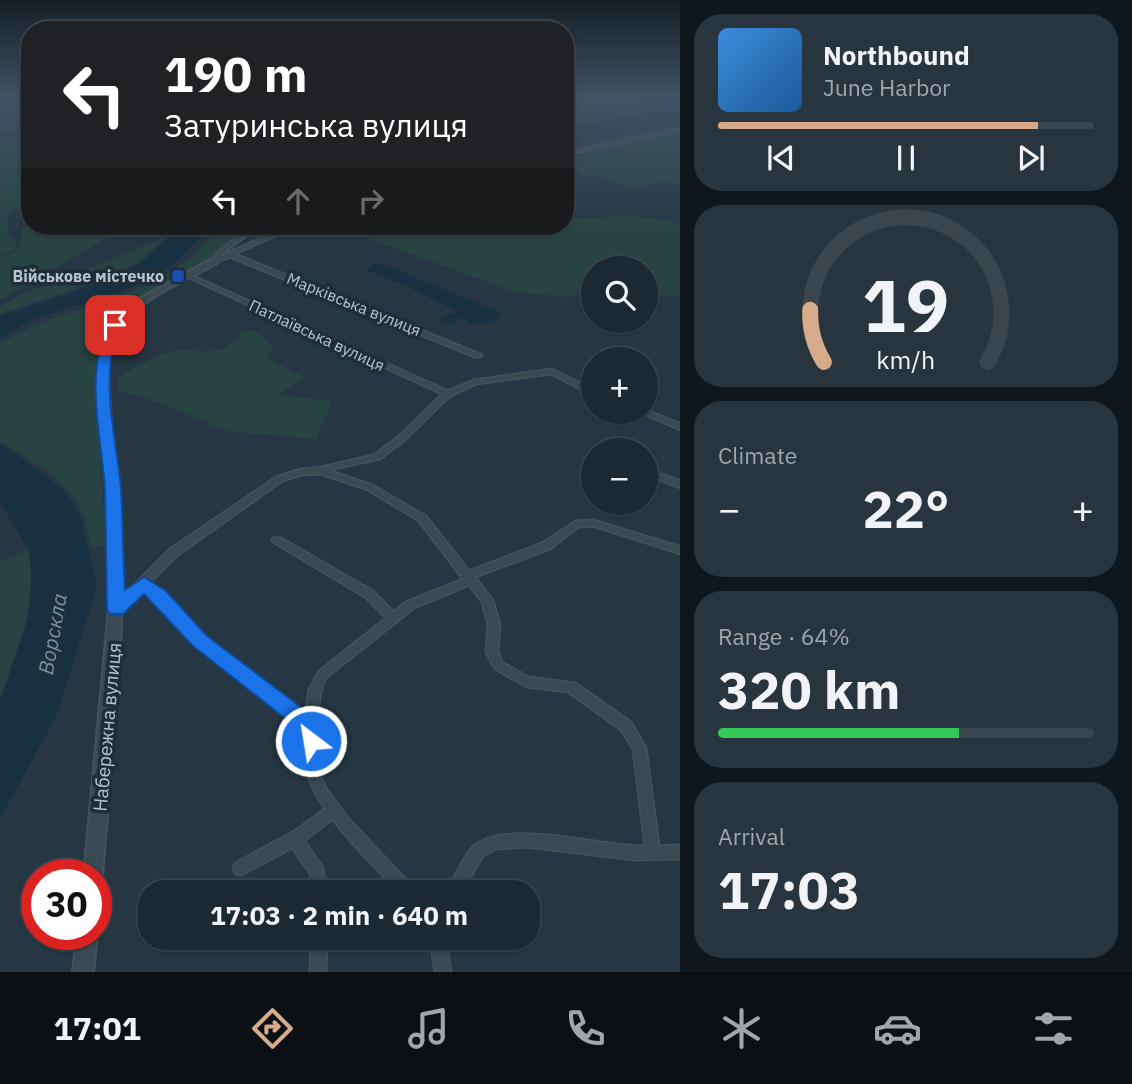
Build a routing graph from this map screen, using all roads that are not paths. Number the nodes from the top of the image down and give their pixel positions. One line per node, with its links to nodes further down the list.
1 (616, 142): 2 (street)
2 (574, 151)
3 (245, 235): 6 (street)
4 (273, 235): 5 (street, Набережна вулиця)
5 (229, 254): 6 (street, Набережна вулиця); 8 (street, Марківська вулиця)
6 (214, 261): 7 (street, Набережна вулиця)
7 (186, 274): 10 (street, Патлаївська вулиця); 20 (street, Набережна вулиця)
8 (478, 355)
9 (581, 386): 10 (street)
10 (448, 394): 13 (street)
11 (658, 417): 12 (street)
12 (680, 426)
13 (312, 471): 18 (street); 19 (street)
14 (658, 476): 15 (street)
15 (680, 485)
16 (277, 540): 21 (street)
17 (680, 551): 18 (street)
18 (469, 578): 21 (street); 26 (street)
19 (144, 584): 20 (street); 22 (street)
20 (116, 609): 27 (street, Набережна вулиця)
21 (393, 618): 22 (street)
22 (310, 726): 23 (street)
23 (335, 809): 24 (street); 30 (street)
24 (294, 839): 28 (street); 29 (street)
25 (680, 852): 26 (street)
26 (653, 853): 31 (street)
27 (94, 859)
28 (240, 868)
29 (318, 880)
30 (397, 880)
31 (461, 880)
32 (85, 950): 35 (street)
33 (319, 950): 36 (street)
34 (440, 950): 37 (street)
35 (83, 972)
36 (318, 972)
37 (443, 972)

